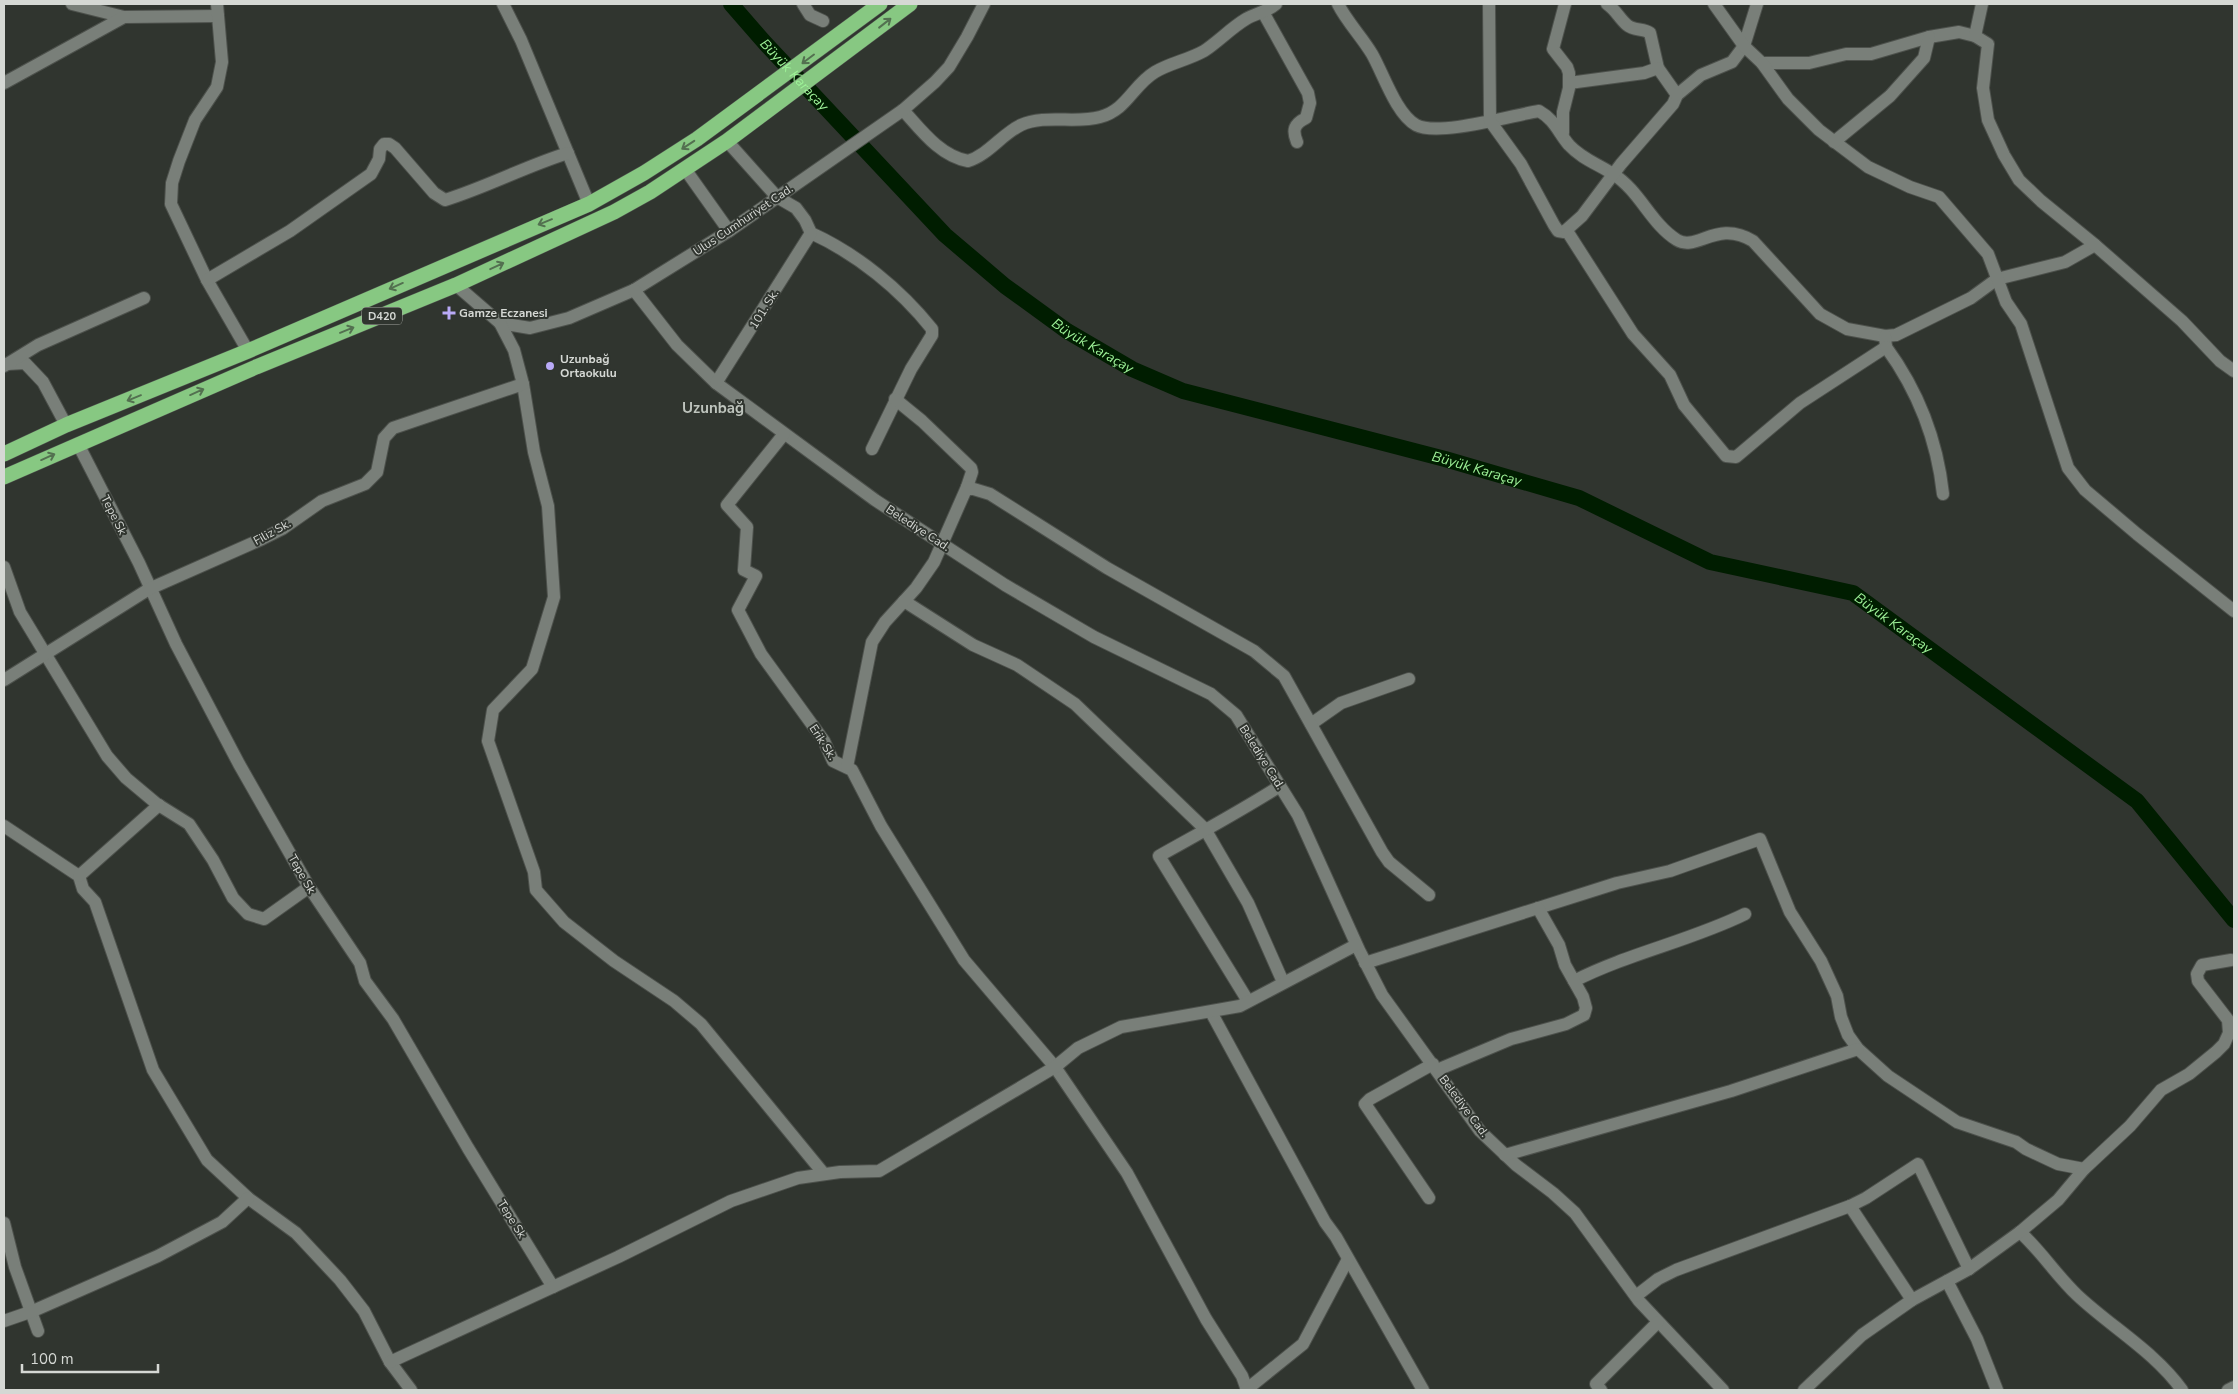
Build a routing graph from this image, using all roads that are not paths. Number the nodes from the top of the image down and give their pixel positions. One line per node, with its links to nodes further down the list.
1 (72, 4): 17 (street)
2 (504, 4): 33 (street)
3 (803, 4): 18 (street)
4 (880, 4): 37 (highway, one-way to 37)
5 (910, 4): 30 (highway, D420, one-way to 5)
6 (984, 4): 27 (street, Ulus Cumhuriyet Cad.)
7 (1276, 4): 16 (street)
8 (1338, 4): 28 (street)
9 (1489, 4): 28 (street)
10 (1565, 4): 25 (street)
11 (1607, 4): 23 (street)
12 (1714, 4): 21 (street)
13 (1757, 4): 21 (street)
14 (1982, 4): 19 (street)
15 (218, 10): 17 (street); 43 (street)
16 (1263, 12): 27 (street); 31 (street)
17 (124, 17): 24 (street)
18 (823, 21)
19 (1975, 36): 20 (street); 41 (street)
20 (1929, 37): 22 (street); 32 (street)
21 (1744, 46): 22 (street); 26 (street)
22 (1762, 63): 32 (street)
23 (1658, 68): 25 (street); 26 (street)
24 (4, 83)
25 (1569, 83): 29 (street)
26 (1677, 95): 35 (street)
27 (903, 110): 36 (street, Ulus Cumhuriyet Cad.)
28 (1490, 121): 29 (street); 39 (street)
29 (1563, 136): 35 (street)
30 (726, 141): 34 (highway, D420); 36 (street)
31 (1297, 142)
32 (1834, 142): 42 (street)
33 (568, 153): 37 (street); 43 (street)
34 (685, 169): 38 (street); 44 (highway, D420, one-way to 34)
35 (1614, 174): 39 (street); 48 (street)
36 (782, 193): 38 (street, Ulus Cumhuriyet Cad.); 40 (street)
37 (589, 204): 49 (highway, one-way to 49)
38 (729, 231): 45 (street, Ulus Cumhuriyet Cad.)
39 (1567, 231): 48 (street)
40 (810, 233): 52 (street, 101. Sk.); 54 (street)
41 (2095, 245): 42 (street); 51 (street)
42 (1997, 279): 48 (street); 67 (street)
43 (207, 280): 49 (street)
44 (456, 285): 47 (street); 57 (highway, D420, one-way to 44)
45 (634, 290): 47 (street, Ulus Cumhuriyet Cad.); 52 (street, Belediye Cad.)
46 (144, 298): 50 (street)
47 (500, 324): 53 (street)
48 (1886, 342): 62 (street)
49 (248, 351): 55 (highway, one-way to 55)
50 (4, 365): 55 (street)
51 (2234, 371)
52 (716, 383): 56 (street, Belediye Cad.)
53 (523, 384): 65 (street, Filiz Sk.); 94 (street)
54 (895, 399): 58 (street); 61 (street)
55 (66, 425): 59 (highway)
56 (784, 434): 63 (street, Belediye Cad.); 72 (street, Erik Sk.)
57 (78, 444): 60 (highway, D420, one-way to 57); 65 (street, Tepe Sk)
58 (872, 449)
59 (4, 454)
60 (4, 477)
61 (967, 487): 63 (street); 71 (street)
62 (1943, 494)
63 (942, 544): 66 (street); 73 (street, Belediye Cad.)
64 (4, 567): 68 (street)
65 (149, 588): 68 (street, Filiz Sk.); 78 (street, Tepe Sk)
66 (904, 601): 72 (street); 76 (street)
67 (2234, 611)
68 (46, 655): 70 (street, Filiz Sk.); 74 (street)
69 (1409, 679): 71 (street)
70 (4, 680)
71 (1311, 724): 79 (street)
72 (847, 768): 90 (street, Erik Sk.)
73 (1280, 786): 76 (street); 82 (street, Belediye Cad.)
74 (159, 805): 77 (street); 78 (street)
75 (4, 826): 77 (street)
76 (1205, 830): 86 (street); 87 (street)
77 (79, 876): 95 (street)
78 (309, 887): 103 (street, Tepe Sk)
79 (1430, 895)
80 (1538, 908): 84 (street); 85 (street); 89 (street)
81 (1745, 914): 85 (street)
82 (1356, 945): 84 (street, Belediye Cad.); 86 (street)
83 (2231, 960): 93 (street)
84 (1365, 963): 91 (street, Belediye Cad.)
85 (1574, 981): 91 (street)
86 (1283, 982): 87 (street)
87 (1248, 1001): 88 (street)
88 (1211, 1012): 90 (street); 100 (street)
89 (1858, 1049): 92 (street); 93 (street)
90 (1055, 1067): 94 (street); 113 (street, Erik Sk.)
91 (1435, 1067): 92 (street, Belediye Cad.); 96 (street)
92 (1505, 1155): 104 (street, Belediye Cad.)
93 (2084, 1169): 99 (street)
94 (824, 1174): 103 (street)
95 (248, 1198): 106 (street); 110 (street)
96 (1429, 1198)
97 (1850, 1206): 101 (street); 104 (street); 105 (street)
98 (4, 1223): 106 (street)
99 (2020, 1232): 101 (street); 119 (street)
100 (1348, 1259): 113 (street); 114 (street)
101 (1969, 1269): 102 (street)
102 (1947, 1281): 105 (street); 118 (street)
103 (553, 1287): 110 (street)
104 (1636, 1296): 108 (street, Belediye Cad.)
105 (1912, 1300): 117 (street)
106 (33, 1311): 107 (street); 109 (street)
107 (4, 1321)
108 (1658, 1322): 115 (street); 116 (street, Belediye Cad.)
109 (38, 1331)
110 (390, 1362): 112 (street)
111 (2234, 1387): 120 (street)
112 (411, 1390)
113 (1247, 1390)
114 (1422, 1390)
115 (1601, 1390)
116 (1724, 1390)
117 (1804, 1390)
118 (1997, 1390)
119 (2182, 1390)
120 (2228, 1390)

